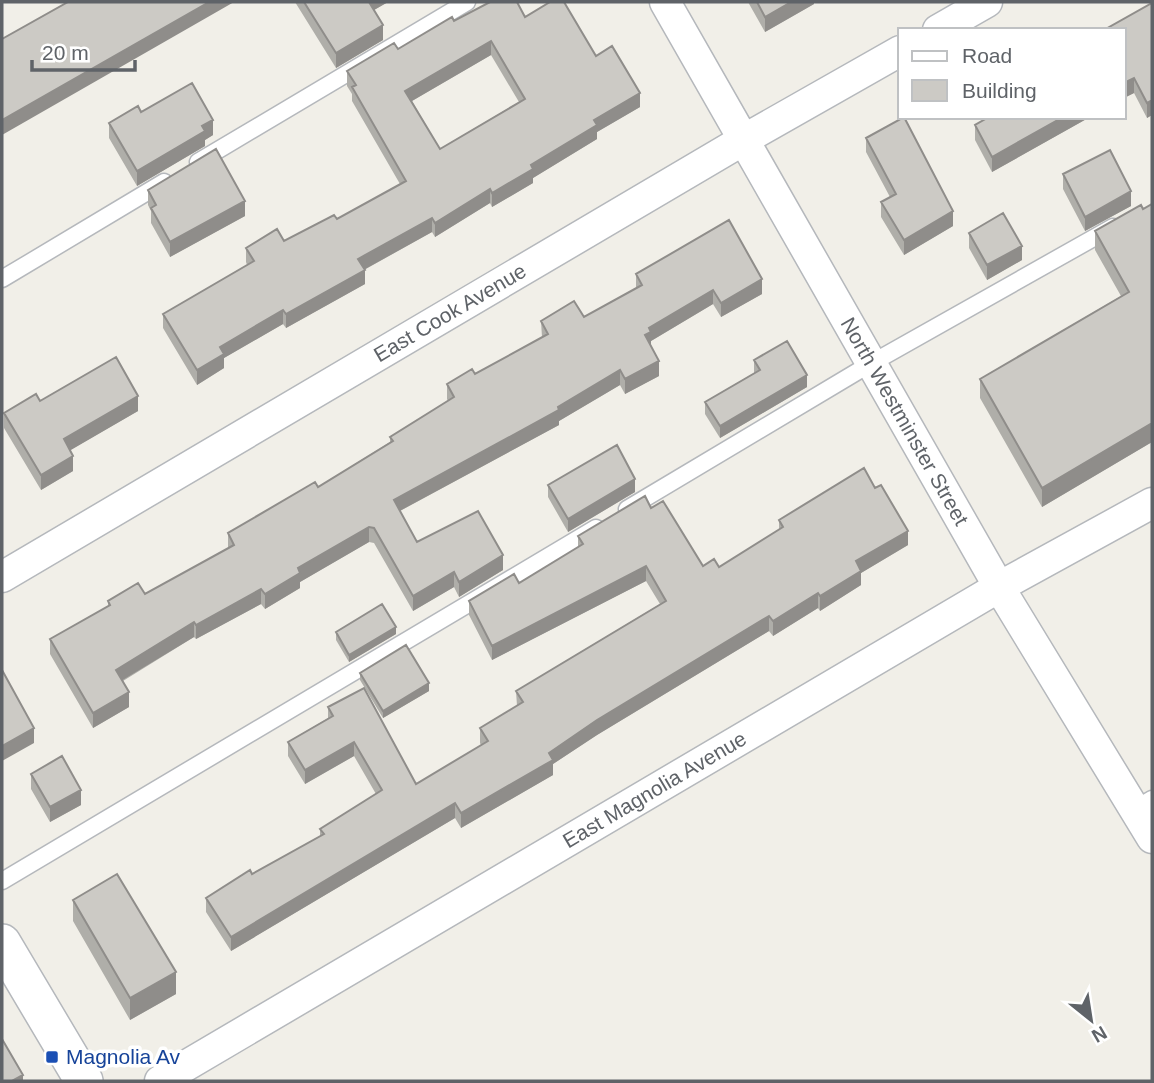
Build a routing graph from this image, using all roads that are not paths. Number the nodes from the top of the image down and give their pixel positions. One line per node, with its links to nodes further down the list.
1 (467, 2): 8 (lane)
2 (665, 2): 6 (street, North Westminster Street)
3 (987, 2): 4 (street)
4 (942, 28)
5 (898, 52): 6 (street, East Cook Avenue)
6 (745, 139): 9 (street, North Westminster Street); 11 (street, East Cook Avenue)
7 (1131, 217): 9 (lane)
8 (2, 279)
9 (870, 364): 12 (street, North Westminster Street); 15 (lane)
10 (1152, 503): 12 (street, East Magnolia Avenue)
11 (2, 577)
12 (999, 587): 13 (street, North Westminster Street); 18 (street, East Magnolia Avenue)
13 (1144, 804): 14 (street, North Westminster Street)
14 (1152, 838)
15 (2, 881)
16 (2, 943): 17 (street)
17 (84, 1081)
18 (160, 1081)

